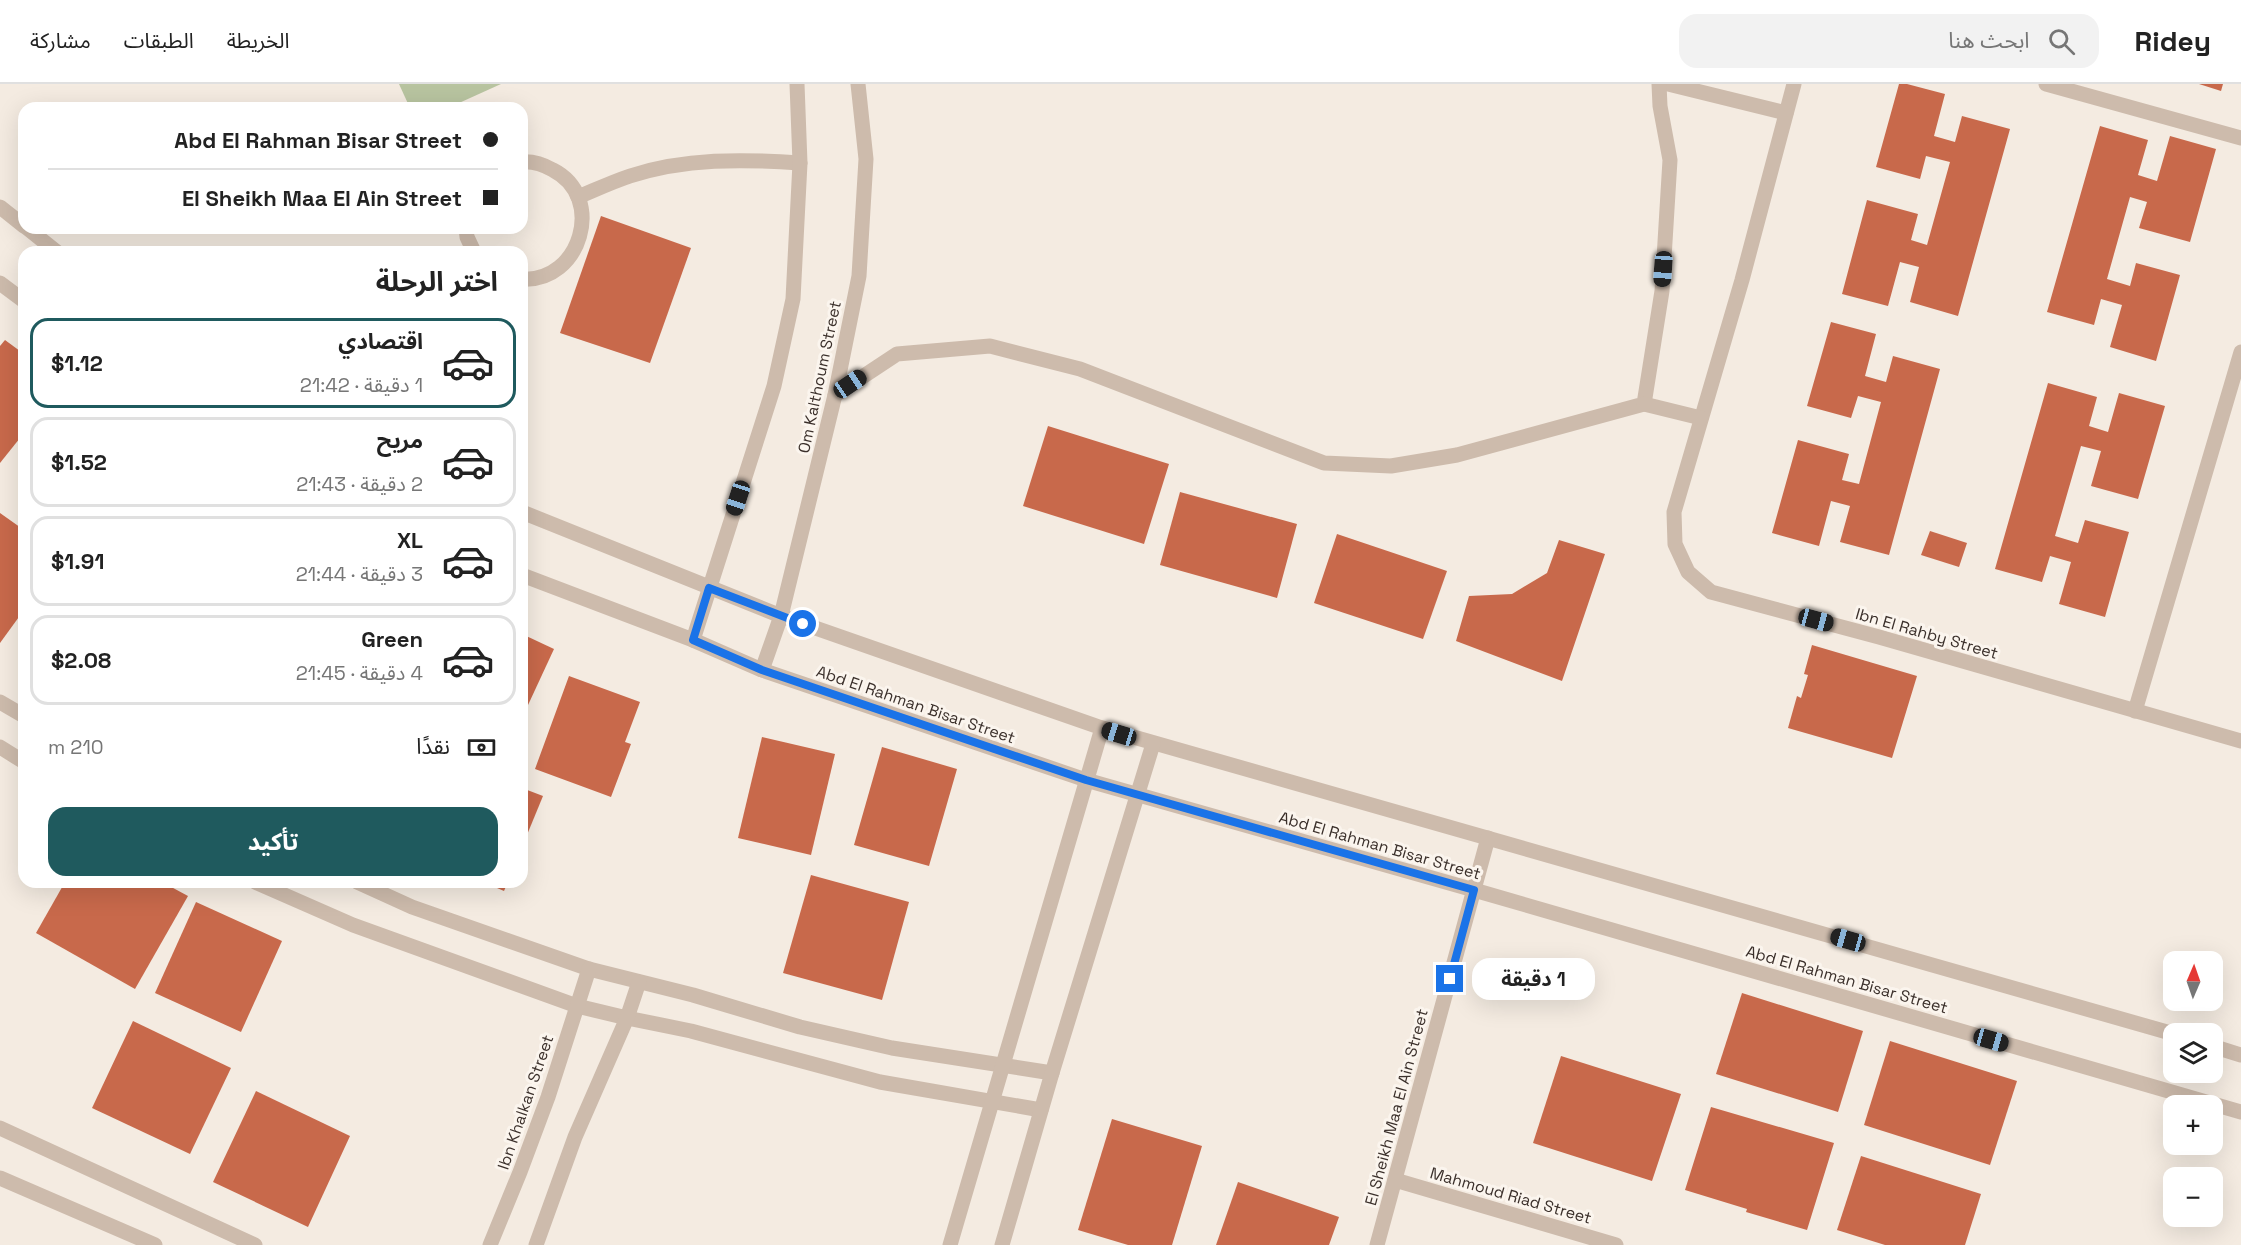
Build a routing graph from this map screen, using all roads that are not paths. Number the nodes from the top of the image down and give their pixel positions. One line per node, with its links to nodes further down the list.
1 (797, 84): 10 (street)
2 (858, 84): 20 (street, Om Kalthoum Street)
3 (1659, 84): 21 (street)
4 (1668, 84): 7 (street)
5 (1794, 84): 7 (street, Ibn El Rahby Street)
6 (2046, 84): 8 (street)
7 (1786, 113): 22 (street, Ibn El Rahby Street)
8 (2241, 138)
9 (528, 163): 11 (street)
10 (800, 163): 11 (street); 25 (street)
11 (578, 197): 16 (street)
12 (0, 207): 13 (street)
13 (18, 221)
14 (34, 234): 15 (street)
15 (49, 246)
16 (528, 278)
17 (0, 283): 18 (street)
18 (18, 296)
19 (2241, 352): 30 (street)
20 (835, 395): 21 (street); 26 (street, Om Kalthoum Street)
21 (1644, 404): 22 (street)
22 (1701, 418): 30 (street, Ibn El Rahby Street)
23 (528, 514): 25 (street)
24 (528, 577): 27 (street, Abd El Rahman Bisar Street)
25 (709, 588): 26 (street); 27 (street)
26 (781, 616): 28 (street, Om Kalthoum Street); 32 (street)
27 (693, 640): 28 (street, Abd El Rahman Bisar Street)
28 (762, 670): 37 (street, Abd El Rahman Bisar Street)
29 (0, 702): 31 (street)
30 (2135, 711): 33 (street, Ibn El Rahby Street)
31 (18, 712)
32 (1102, 729): 34 (street); 37 (street)
33 (2241, 741)
34 (1153, 744): 38 (street); 39 (street)
35 (0, 747): 36 (street)
36 (18, 758)
37 (1086, 780): 38 (street, Abd El Rahman Bisar Street); 50 (street)
38 (1138, 795): 42 (street, Abd El Rahman Bisar Street); 51 (street)
39 (1488, 838): 42 (street, El Sheikh Maa El Ain Street); 47 (street)
40 (269, 888): 45 (street)
41 (370, 888): 43 (street)
42 (1474, 890): 54 (street, Abd El Rahman Bisar Street); 57 (street, El Sheikh Maa El Ain Street)
43 (589, 969): 44 (street); 45 (street, Ibn Khalkan Street)
44 (639, 982): 46 (street); 50 (street)
45 (577, 1006): 46 (street); 60 (street, Ibn Khalkan Street)
46 (627, 1018): 52 (street); 61 (street)
47 (2163, 1031)
48 (2223, 1049): 49 (street)
49 (2241, 1055)
50 (1001, 1066): 51 (street); 52 (street)
51 (1052, 1073): 53 (street)
52 (991, 1100): 53 (street); 62 (street)
53 (1041, 1110): 63 (street)
54 (2241, 1112)
55 (0, 1128): 59 (street)
56 (0, 1178): 58 (street)
57 (1395, 1180): 64 (street, El Sheikh Maa El Ain Street); 65 (street, Mahmoud Riad Street)
58 (155, 1245)
59 (255, 1245)
60 (490, 1245)
61 (536, 1245)
62 (950, 1245)
63 (1002, 1245)
64 (1377, 1245)
65 (1616, 1245)

